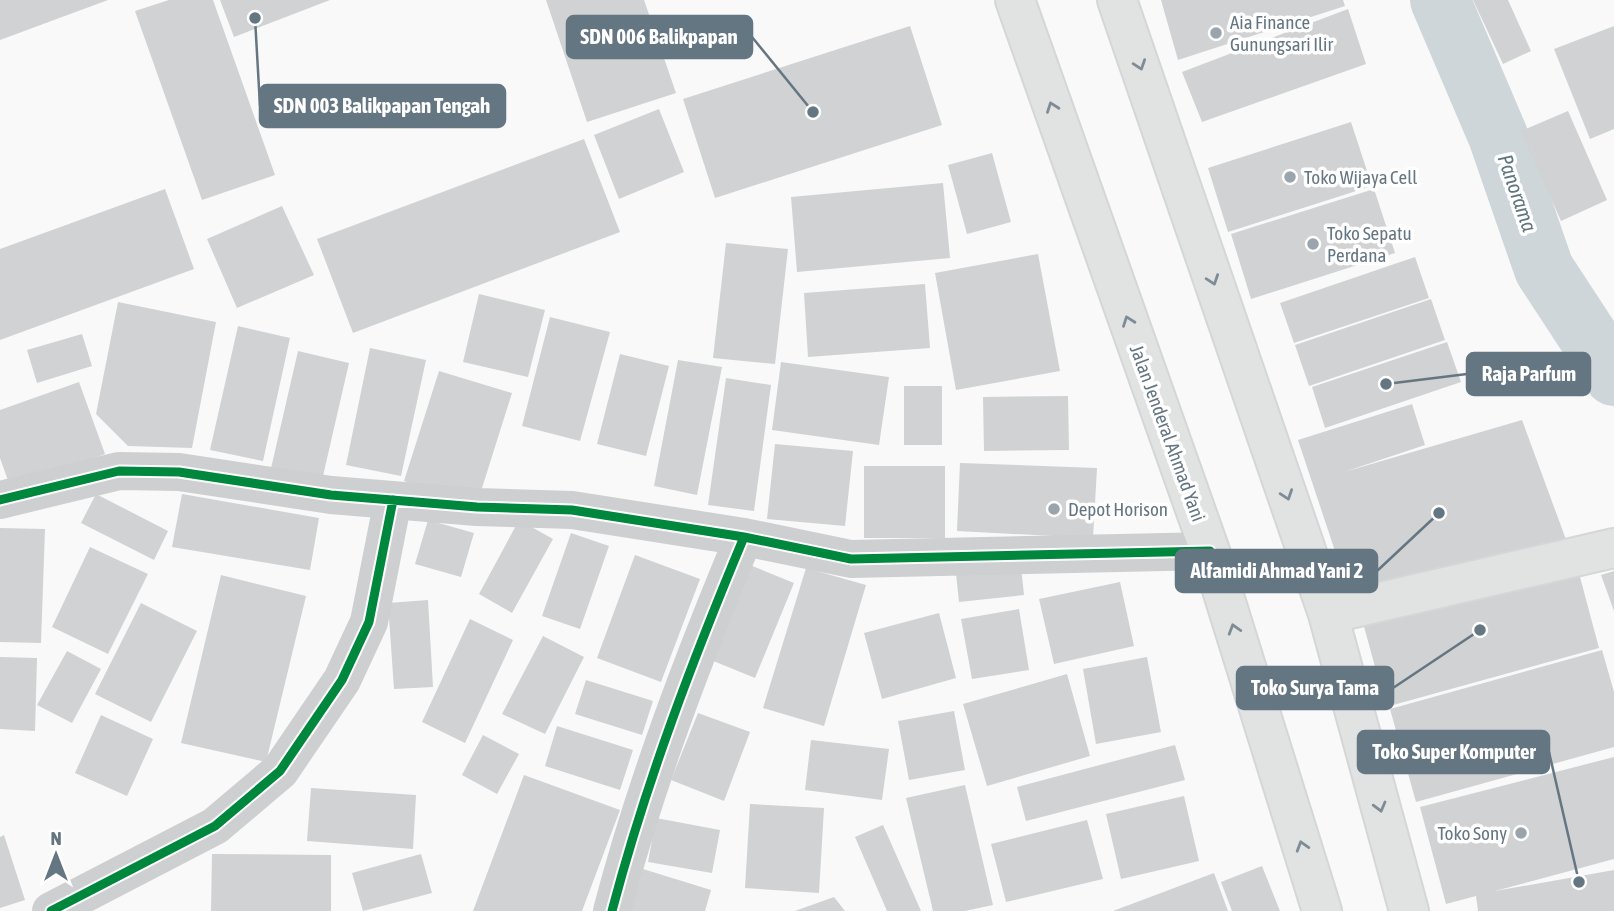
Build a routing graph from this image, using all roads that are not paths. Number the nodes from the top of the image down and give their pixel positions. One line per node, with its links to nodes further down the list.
1 (1015, 0): 7 (main road, Jalan Jenderal Ahmad Yani, one-way to 1)
2 (1117, 0): 8 (main road, one-way to 8)
3 (0, 500): 4 (street)
4 (393, 500): 5 (street); 9 (street)
5 (744, 537): 7 (street); 10 (street)
6 (1614, 548): 8 (main road)
7 (1210, 551): 11 (main road, Jalan Jenderal Ahmad Yani, one-way to 7)
8 (1328, 614): 12 (main road, one-way to 12)
9 (51, 911)
10 (612, 911)
11 (1322, 911)
12 (1409, 911)

